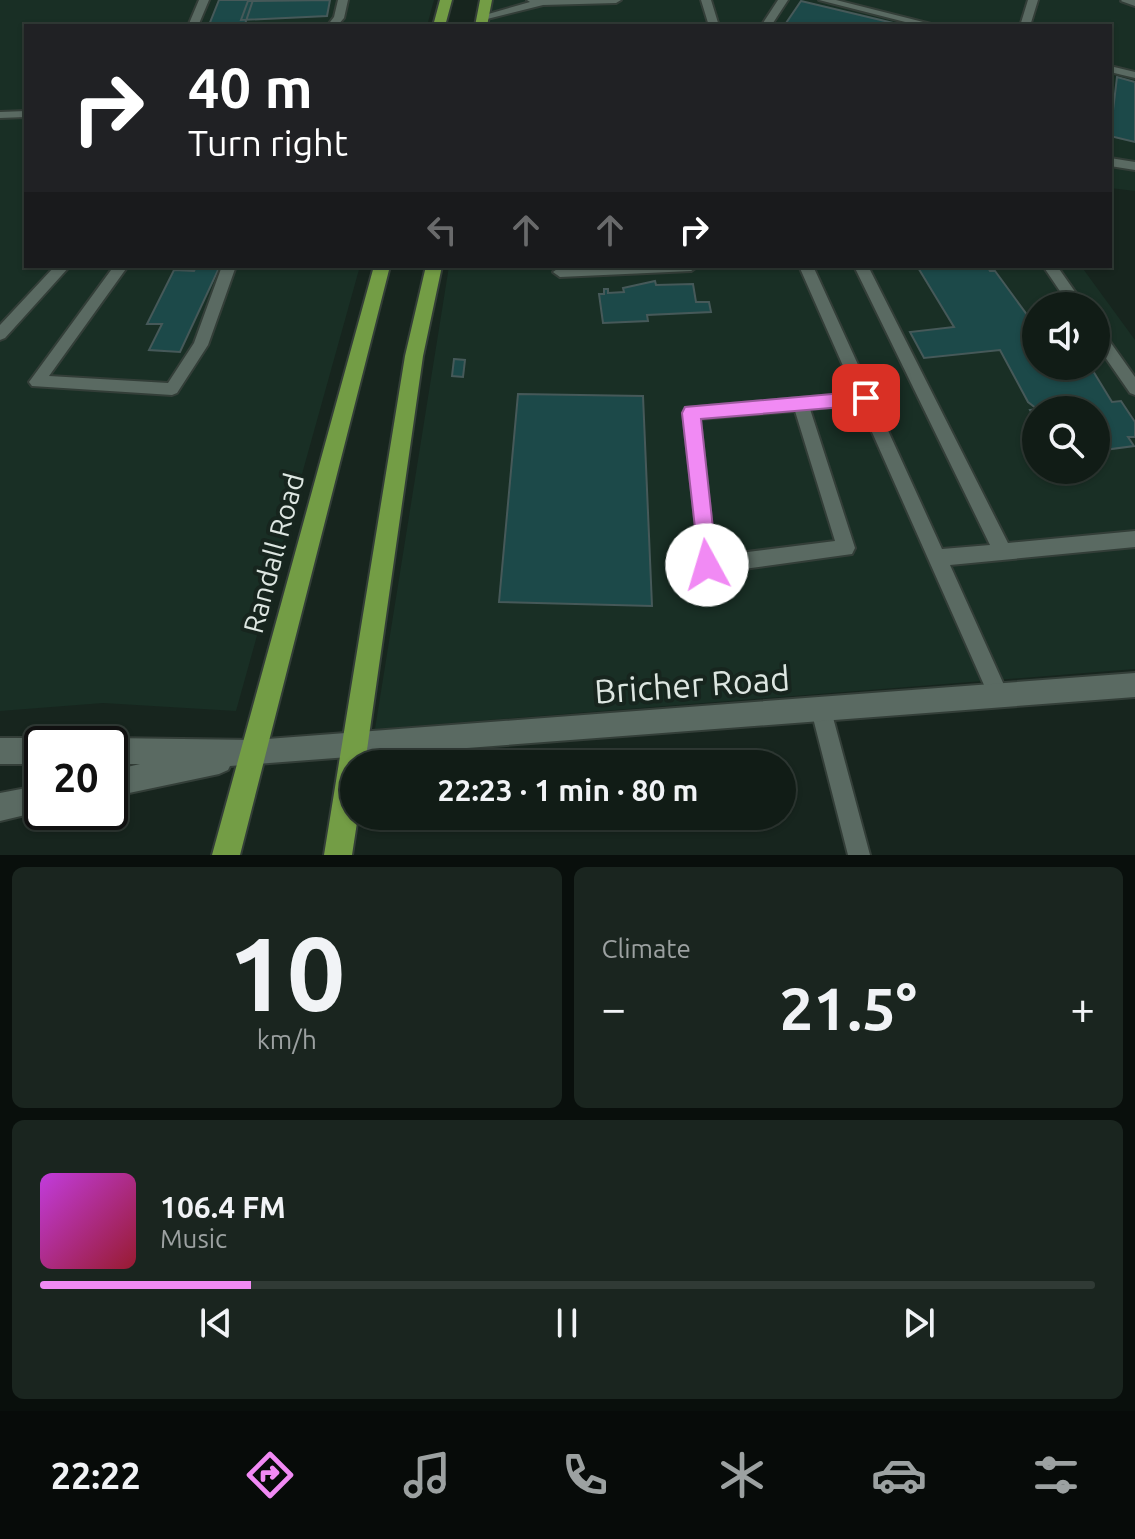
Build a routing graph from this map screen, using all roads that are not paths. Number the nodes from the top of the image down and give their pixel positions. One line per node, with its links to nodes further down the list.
1 (204, 0): 14 (lane)
2 (343, 0): 15 (lane)
3 (446, 0): 16 (main road)
4 (486, 0): 13 (main road)
5 (616, 0): 10 (lane)
6 (706, 0): 17 (lane)
7 (783, 0): 18 (lane)
8 (824, 0): 19 (lane)
9 (1033, 0): 20 (lane)
10 (537, 1): 13 (lane)
11 (1126, 1): 12 (lane)
12 (1135, 3)
13 (482, 21)
14 (194, 24)
15 (334, 24)
16 (440, 24)
17 (713, 24)
18 (767, 24)
19 (926, 24)
20 (1026, 24)
21 (1112, 69): 22 (lane)
22 (1135, 75)
23 (24, 114): 24 (lane)
24 (0, 115)
25 (1112, 162): 26 (lane)
26 (1135, 166)
27 (61, 268): 38 (lane)
28 (120, 268): 29 (lane)
29 (228, 268)
30 (381, 268): 53 (main road, Randall Road)
31 (434, 268): 49 (main road)
32 (647, 268): 36 (lane)
33 (807, 268): 41 (lane)
34 (862, 268): 44 (lane)
35 (1051, 268): 37 (lane)
36 (560, 272)
37 (1068, 292)
38 (0, 334)
39 (1110, 353): 40 (lane)
40 (1135, 389)
41 (866, 398): 42 (lane); 45 (lane)
42 (800, 403): 42 (lane)
43 (1135, 539): 44 (lane)
44 (1003, 552): 45 (lane)
45 (937, 558): 47 (lane)
46 (1135, 685): 47 (street, Bricher Road)
47 (999, 696): 48 (street, Bricher Road)
48 (821, 710): 49 (street, Bricher Road); 59 (lane)
49 (354, 745): 53 (street, Bricher Road); 58 (main road)
50 (0, 751): 51 (street)
51 (24, 751)
52 (128, 751): 53 (street, Bricher Road)
53 (254, 753): 54 (street, Bricher Road); 57 (main road, Randall Road)
54 (128, 780)
55 (24, 802): 56 (street)
56 (0, 807)
57 (226, 855)
58 (338, 855)
59 (859, 855)

